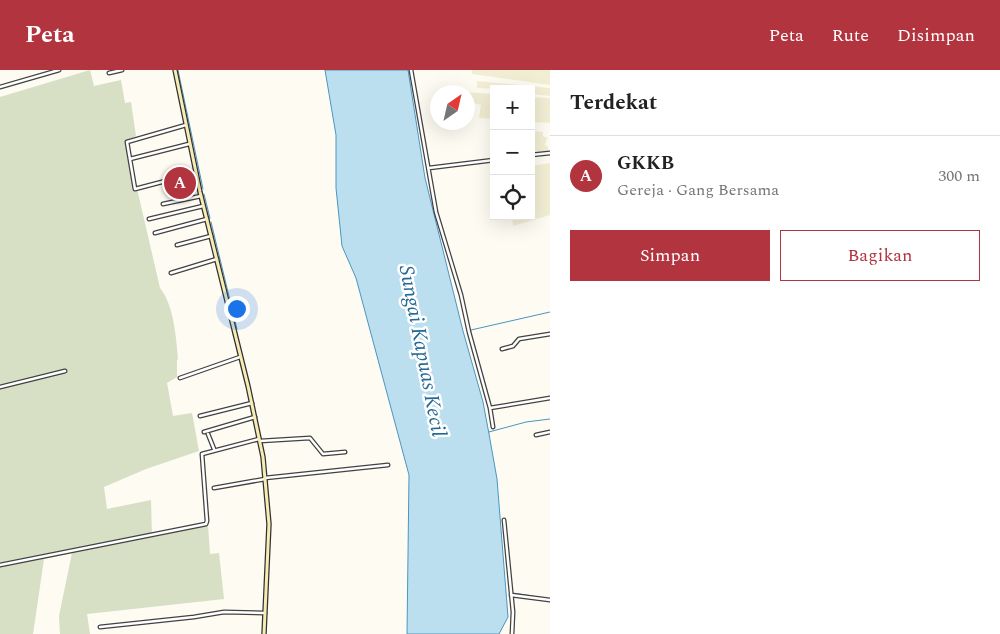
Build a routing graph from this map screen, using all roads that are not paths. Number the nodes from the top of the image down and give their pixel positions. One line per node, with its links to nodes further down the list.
1 (59, 70): 6 (street)
2 (122, 70): 5 (street)
3 (175, 70): 7 (main road)
4 (411, 70): 13 (street)
5 (109, 73)
6 (0, 87)
7 (186, 125): 8 (main road); 11 (street)
8 (189, 144): 11 (street); 14 (main road)
9 (550, 153): 10 (street)
10 (535, 155)
11 (130, 159): 14 (street)
12 (490, 160): 13 (street)
13 (428, 168): 33 (street)
14 (196, 173): 15 (main road)
15 (201, 196): 16 (street); 17 (main road)
16 (163, 204)
17 (204, 206): 18 (street); 19 (main road)
18 (149, 219)
19 (207, 219): 20 (street); 21 (main road)
20 (155, 232)
21 (211, 236): 22 (street); 23 (main road)
22 (177, 245)
23 (217, 259): 24 (street); 27 (main road)
24 (170, 273)
25 (550, 334): 26 (street)
26 (502, 349)
27 (240, 357): 29 (street); 32 (main road)
28 (65, 370): 30 (street)
29 (180, 378)
30 (0, 387)
31 (550, 398): 33 (street)
32 (252, 403): 34 (street); 35 (main road)
33 (490, 408): 36 (street)
34 (200, 416)
35 (255, 417): 37 (street); 41 (main road)
36 (493, 427)
37 (204, 432)
38 (550, 432): 40 (street)
39 (208, 434): 42 (street)
40 (536, 435)
41 (260, 440): 42 (street); 43 (street); 45 (main road)
42 (214, 450): 48 (street)
43 (345, 452)
44 (388, 465): 45 (street)
45 (265, 478): 46 (street); 51 (main road)
46 (214, 488)
47 (504, 520): 49 (street)
48 (0, 565)
49 (511, 595): 50 (street); 54 (street)
50 (550, 600)
51 (265, 613): 52 (street); 53 (main road)
52 (100, 627)
53 (264, 634)
54 (512, 634)

